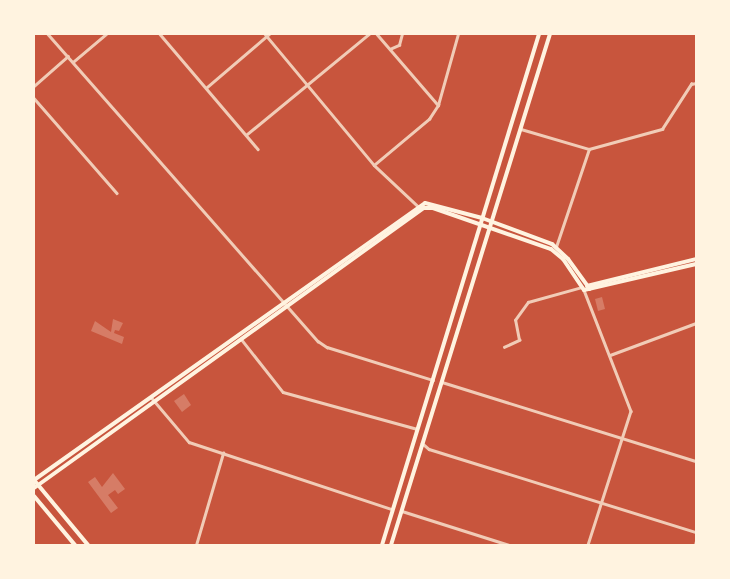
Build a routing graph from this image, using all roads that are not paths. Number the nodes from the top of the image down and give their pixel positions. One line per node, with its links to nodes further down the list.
1 (48, 34): 12 (street)
2 (106, 34): 13 (street)
3 (160, 34): 17 (street)
4 (267, 34): 15 (street); 17 (street)
5 (369, 34): 15 (street)
6 (377, 34): 11 (street)
7 (402, 34): 11 (street)
8 (458, 34): 19 (street)
9 (539, 34): 27 (main road)
10 (550, 34): 20 (main road)
11 (390, 49): 19 (street)
12 (68, 56): 13 (street); 16 (street)
13 (73, 62): 34 (street)
14 (696, 83): 23 (street)
15 (307, 85): 21 (street); 24 (street)
16 (34, 86)
17 (206, 88): 21 (street)
18 (34, 98): 25 (street)
19 (438, 105): 24 (street)
20 (521, 128): 23 (street); 28 (main road)
21 (246, 134): 22 (street)
22 (258, 149)
23 (589, 150): 29 (street)
24 (374, 165): 26 (street)
25 (117, 193)
26 (420, 208): 27 (main road); 34 (main road); 35 (main road)
27 (481, 221): 28 (main road); 40 (main road)
28 (492, 224): 29 (main road); 33 (main road); 41 (main road)
29 (556, 247): 32 (main road)
30 (696, 259): 32 (main road)
31 (696, 264): 32 (main road)
32 (589, 287): 33 (main road)
33 (583, 288): 38 (street); 39 (street)
34 (283, 302): 35 (street); 42 (main road)
35 (287, 306): 37 (main road); 40 (street)
36 (696, 324): 39 (street)
37 (242, 340): 43 (main road); 44 (street)
38 (504, 347)
39 (610, 355): 45 (street)
40 (433, 380): 44 (main road)
41 (440, 382): 45 (street); 46 (main road)
42 (151, 397): 43 (street); 49 (main road)
43 (154, 402): 47 (street); 50 (main road)
44 (418, 429): 53 (main road)
45 (622, 438): 48 (street); 52 (street)
46 (422, 443): 52 (street); 54 (main road)
47 (223, 453): 53 (street); 59 (street)
48 (696, 461)
49 (34, 480): 50 (main road)
50 (36, 486): 58 (main road)
51 (34, 496): 57 (main road)
52 (602, 504): 55 (street); 63 (street)
53 (393, 509): 60 (main road)
54 (400, 511): 61 (main road); 62 (street)
55 (696, 532)
56 (696, 541): 64 (street)
57 (75, 545)
58 (88, 545)
59 (196, 545)
60 (382, 545)
61 (391, 545)
62 (509, 545)
63 (588, 545)
64 (695, 545)

